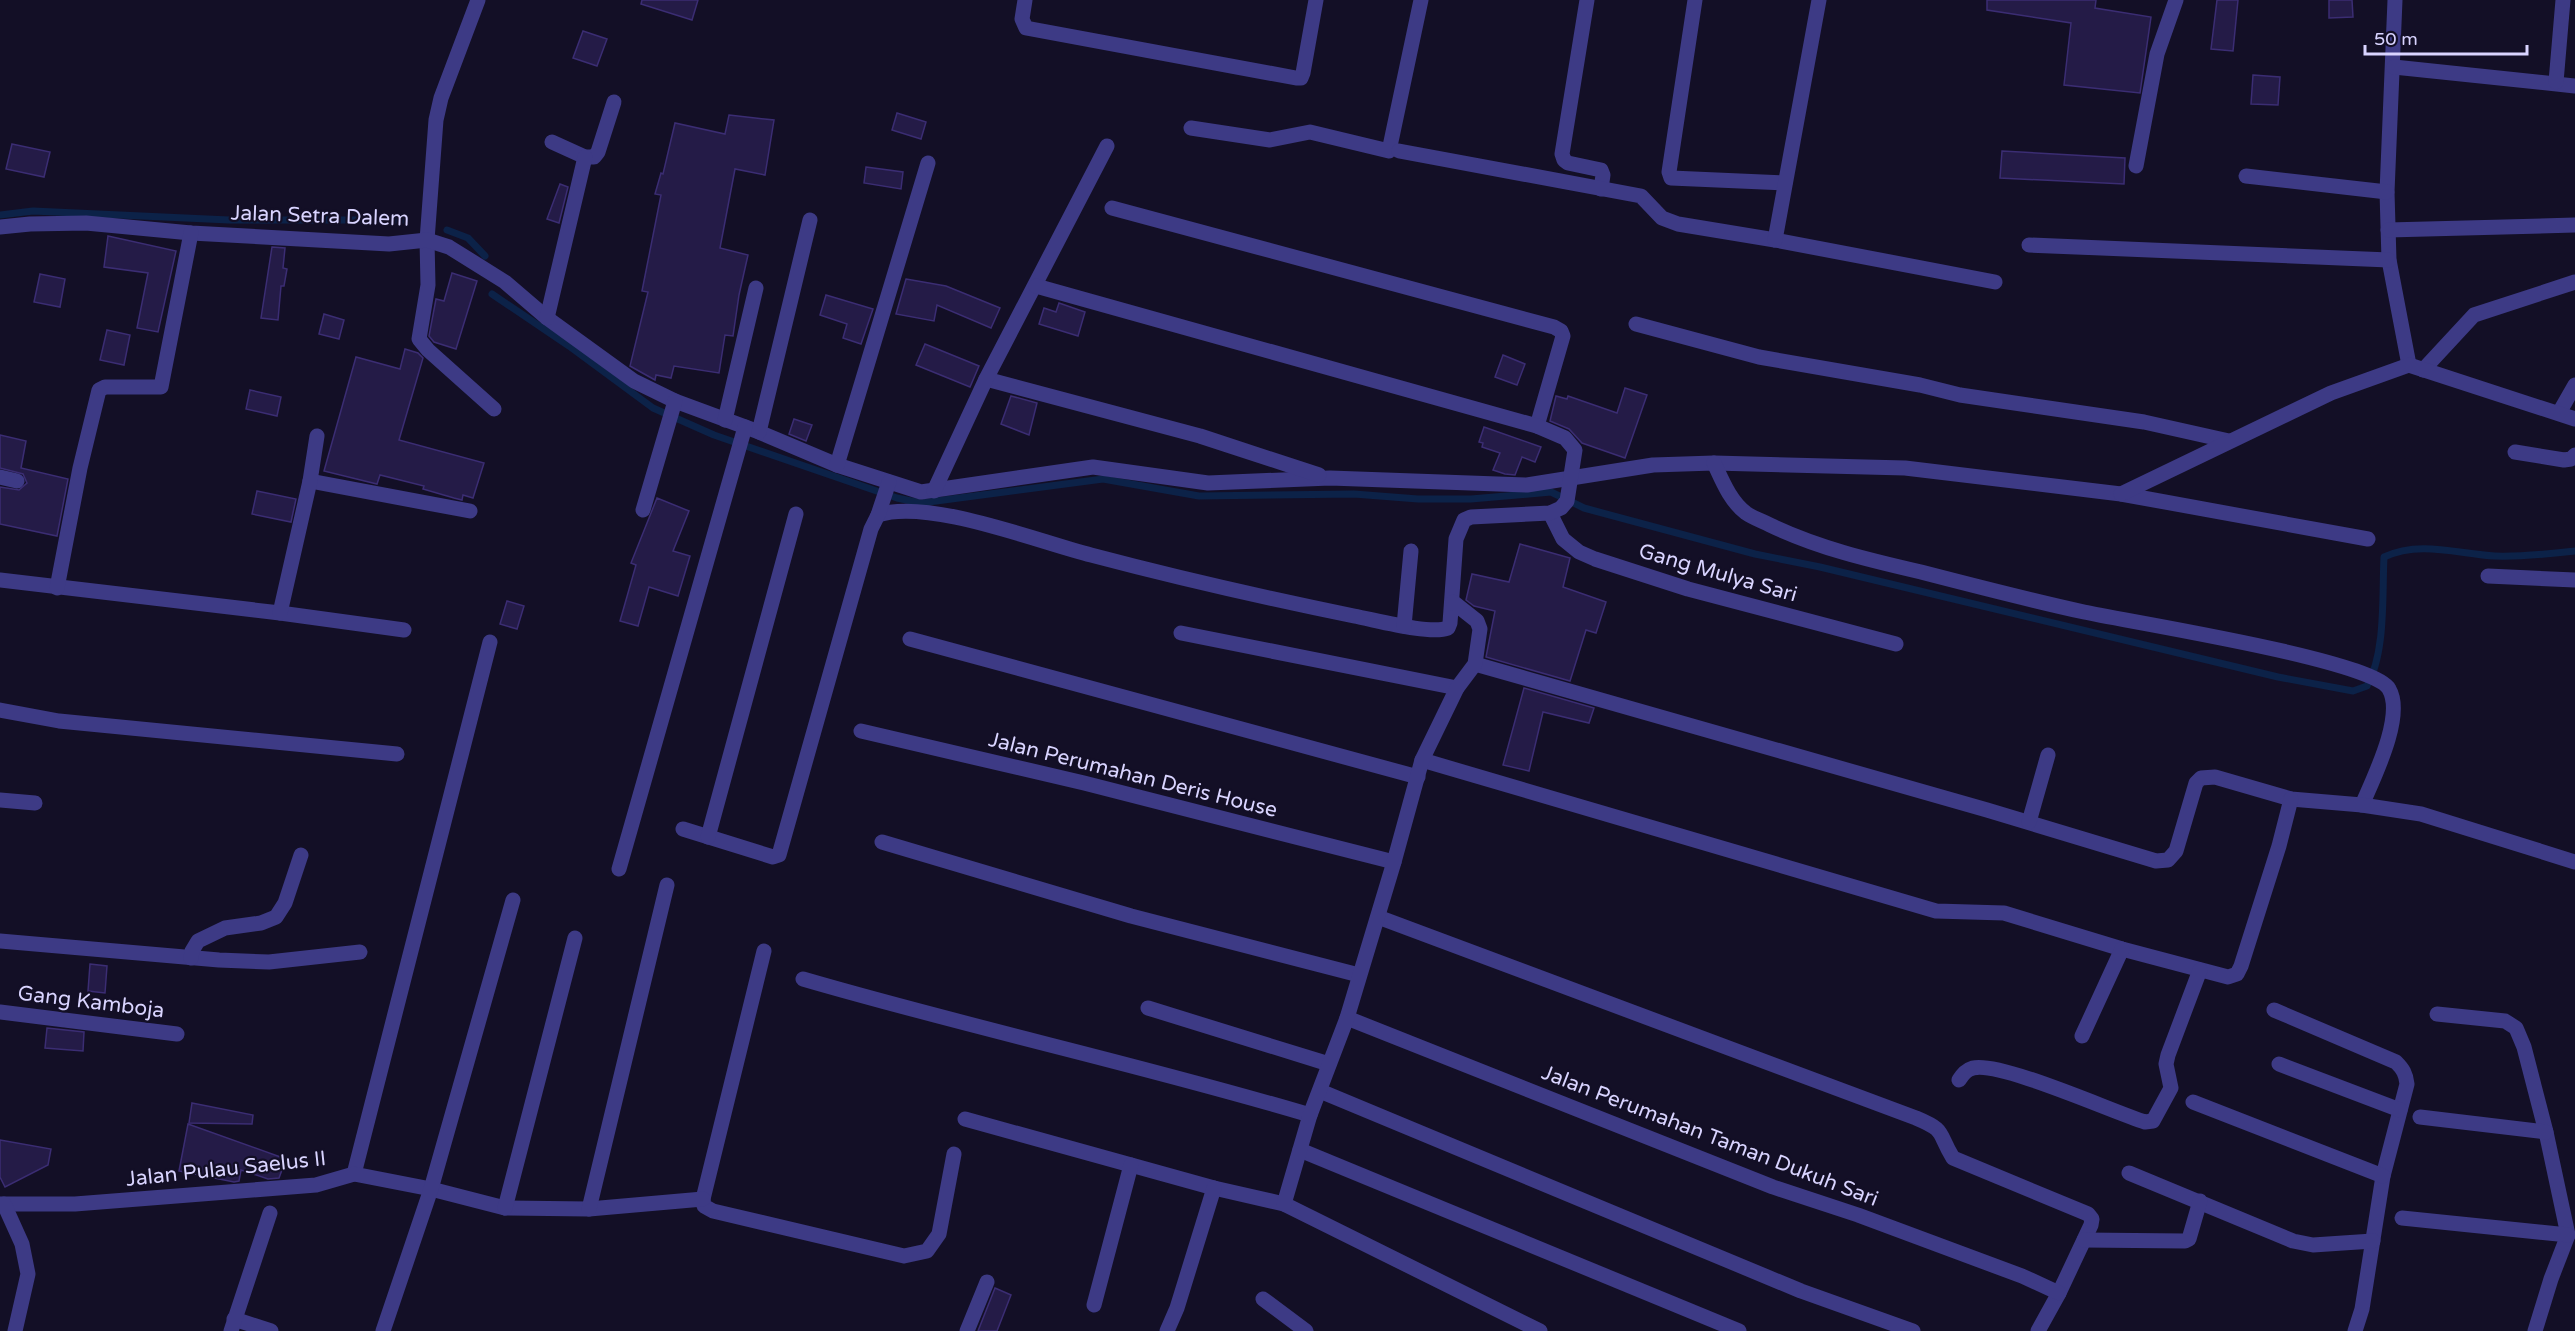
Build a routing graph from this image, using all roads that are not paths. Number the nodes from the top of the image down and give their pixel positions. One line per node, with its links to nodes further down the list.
1 (478, 0): 32 (street, Jalan Setra Dalem)
2 (1025, 0): 3 (street)
3 (1314, 0)
4 (1421, 0): 15 (street)
5 (1587, 0): 24 (street)
6 (1695, 0): 23 (street)
7 (1819, 0): 23 (street)
8 (2176, 0): 21 (street)
9 (2396, 0): 11 (street)
10 (2563, 0): 12 (street)
11 (2394, 67): 12 (street); 25 (street)
12 (2556, 82): 13 (street)
13 (2575, 86)
14 (614, 102): 19 (street)
15 (1191, 128)
16 (552, 142): 19 (street)
17 (1107, 146): 38 (street)
18 (1399, 151): 24 (street)
19 (585, 157): 40 (street)
20 (928, 163): 57 (street)
21 (2136, 166)
22 (2246, 176): 25 (street)
23 (1785, 183): 33 (street)
24 (1601, 189): 33 (street)
25 (2387, 192): 30 (street)
26 (1112, 208): 50 (street)
27 (810, 220): 52 (street)
28 (2575, 225): 30 (street)
29 (0, 227): 31 (street, Jalan Setra Dalem)
30 (2388, 230): 35 (street)
31 (191, 233): 32 (street, Jalan Setra Dalem); 76 (street)
32 (427, 240): 40 (street); 45 (street)
33 (1775, 240): 36 (street)
34 (2029, 245): 35 (street)
35 (2389, 260): 42 (street)
36 (1995, 282)
37 (2575, 282): 42 (street)
38 (1036, 286): 43 (street); 50 (street)
39 (756, 288): 49 (street)
40 (547, 318): 46 (street)
41 (1636, 324): 53 (street)
42 (2416, 368): 47 (street); 53 (street)
43 (986, 379): 59 (street); 64 (street)
44 (2575, 385): 47 (street)
45 (494, 409)
46 (672, 410): 49 (street); 66 (street)
47 (2559, 413): 48 (street)
48 (2575, 419)
49 (725, 420): 52 (street)
50 (1537, 426): 60 (street)
51 (317, 436): 61 (street)
52 (746, 436): 57 (street); 104 (street)
53 (2229, 441): 65 (street)
54 (2515, 452): 55 (street)
55 (2575, 455)
56 (1714, 463): 60 (street); 65 (street); 96 (street)
57 (837, 465): 63 (street)
58 (0, 477): 62 (street)
59 (1330, 478): 60 (street); 64 (street)
60 (1571, 480): 69 (street)
61 (310, 481): 67 (street); 78 (street)
62 (17, 482)
63 (889, 484): 64 (street); 68 (street)
64 (934, 491)
65 (2121, 494): 71 (street)
66 (643, 510)
67 (470, 511)
68 (879, 512): 79 (street); 99 (street)
69 (1550, 513): 77 (street); 84 (street, Gang Mulya Sari)
70 (795, 514): 99 (street)
71 (2368, 539)
72 (1411, 551): 79 (street)
73 (2488, 576): 75 (street)
74 (0, 580): 76 (street)
75 (2575, 580)
76 (57, 588): 78 (street)
77 (1453, 602): 79 (street); 85 (street)
78 (280, 613): 80 (street)
79 (1404, 626)
80 (404, 630)
81 (1181, 633): 86 (street)
82 (910, 639): 92 (street)
83 (490, 642): 138 (street)
84 (1896, 644)
85 (1475, 664): 86 (street); 97 (street)
86 (1457, 688): 91 (street)
87 (0, 710): 89 (street)
88 (861, 731): 102 (street, Jalan Perumahan Deris House)
89 (397, 754)
90 (2048, 755): 97 (street)
91 (1422, 760): 92 (street); 110 (street)
92 (1418, 777): 102 (street)
93 (2291, 799): 96 (street); 97 (street); 114 (street)
94 (0, 800): 95 (street)
95 (35, 803)
96 (2362, 805): 103 (street)
97 (2029, 822)
98 (683, 829): 99 (street)
99 (708, 837)
100 (882, 842): 115 (street)
101 (301, 855): 113 (street)
102 (1394, 862): 107 (street)
103 (2575, 862)
104 (619, 869)
105 (667, 885): 147 (street)
106 (513, 900): 141 (street)
107 (1378, 917): 115 (street); 151 (street)
108 (575, 938): 146 (street)
109 (0, 941): 113 (street)
110 (2121, 949): 114 (street); 123 (street)
111 (764, 951): 142 (street)
112 (360, 952): 113 (street)
113 (191, 958)
114 (2200, 970): 126 (street)
115 (1359, 975): 121 (street)
116 (803, 979): 130 (street)
117 (1148, 1008): 124 (street)
118 (2274, 1010): 129 (street)
119 (0, 1012): 122 (street, Gang Kamboja)
120 (2437, 1014): 133 (street)
121 (1347, 1018): 124 (street); 154 (street, Jalan Perumahan Taman Dukuh Sari)
122 (177, 1034)
123 (2082, 1036)
124 (1329, 1064): 127 (street)
125 (2279, 1064): 129 (street)
126 (1959, 1080)
127 (1320, 1091): 130 (street); 166 (street)
128 (2193, 1102): 139 (street)
129 (2400, 1110): 139 (street)
130 (1310, 1115): 134 (street)
131 (2420, 1117): 133 (street)
132 (965, 1119): 136 (street)
133 (2546, 1131): 150 (street)
134 (1300, 1150): 145 (street); 165 (street)
135 (954, 1154): 142 (street)
136 (1131, 1165): 140 (street); 156 (street)
137 (2130, 1173): 143 (street)
138 (354, 1174): 141 (street, Jalan Pulau Saelus II); 144 (street, Jalan Pulau Saelus II)
139 (2383, 1176): 152 (street)
140 (1214, 1188): 145 (street); 162 (street)
141 (431, 1189): 146 (street, Jalan Pulau Saelus II); 160 (street)
142 (703, 1199): 147 (street, Jalan Pulau Saelus II)
143 (2200, 1201): 151 (street); 152 (street)
144 (2, 1204): 158 (street)
145 (1284, 1204): 164 (street)
146 (505, 1208): 147 (street, Jalan Pulau Saelus II)
147 (589, 1209)
148 (270, 1213): 157 (street)
149 (2402, 1218): 150 (street)
150 (2568, 1235): 169 (street)
151 (2084, 1240): 154 (street)
152 (2373, 1241): 168 (street)
153 (987, 1282): 161 (street)
154 (2059, 1293): 167 (street)
155 (1263, 1299): 163 (street)
156 (1094, 1305)
157 (232, 1325): 159 (street)
158 (15, 1331)
159 (271, 1331)
160 (383, 1331)
161 (967, 1331)
162 (1167, 1331)
163 (1306, 1331)
164 (1539, 1331)
165 (1739, 1331)
166 (1913, 1331)
167 (2038, 1331)
168 (2355, 1331)
169 (2535, 1331)

